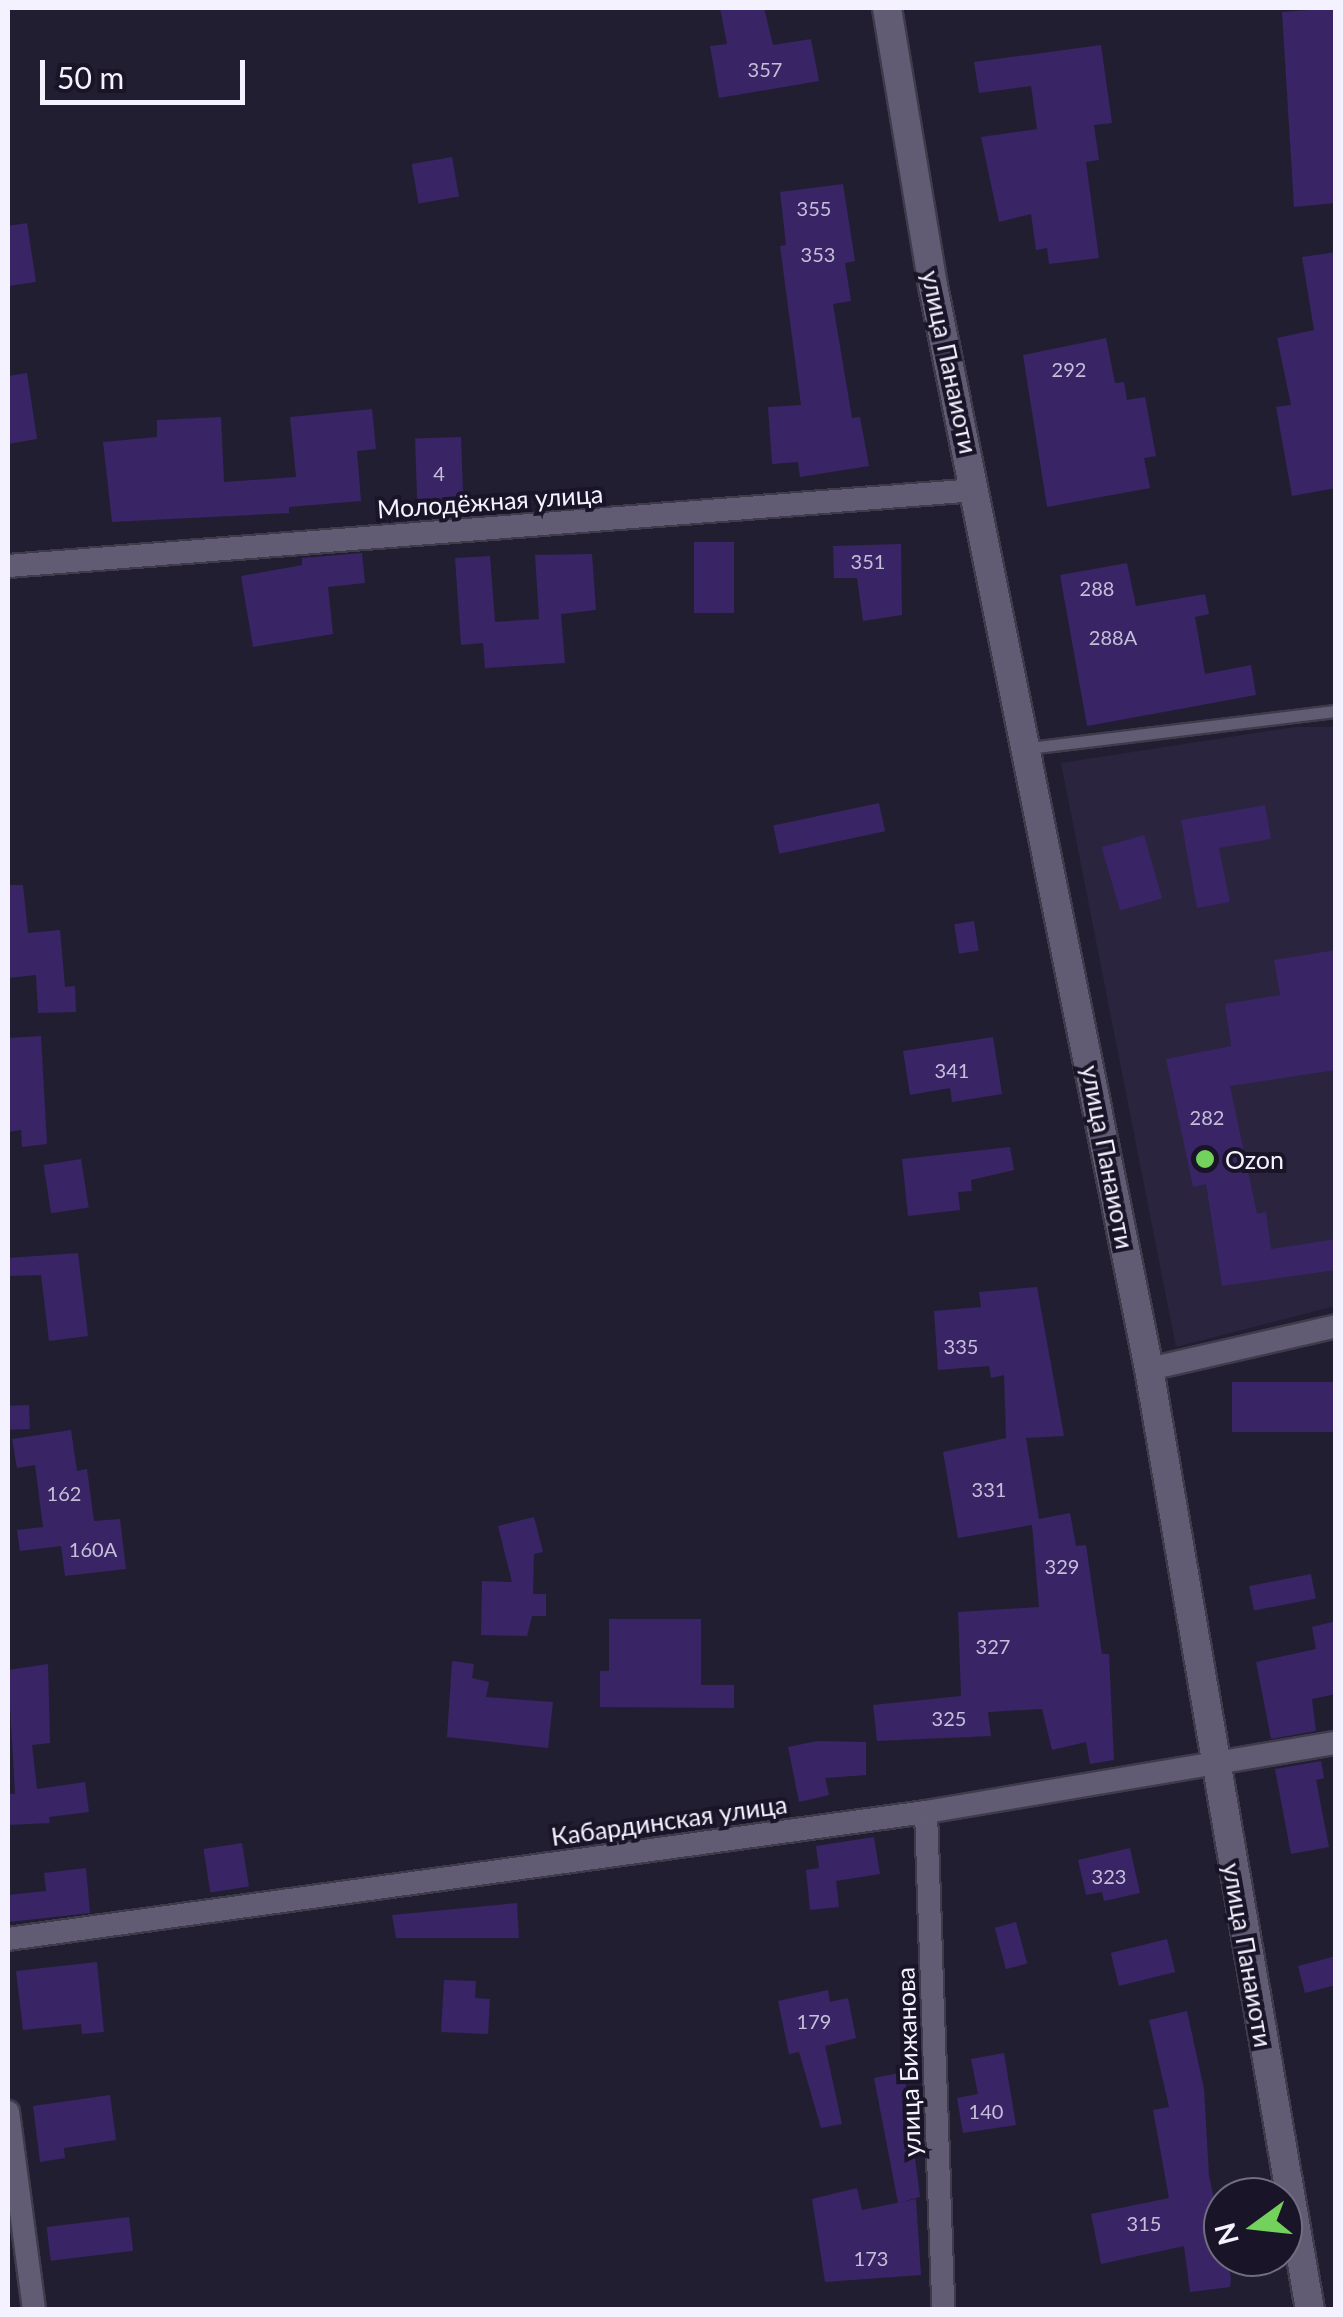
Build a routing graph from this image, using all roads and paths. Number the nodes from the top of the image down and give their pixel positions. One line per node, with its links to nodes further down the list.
1 (887, 8): 2 (street, улица Панаиоти)
2 (976, 490): 3 (street, Молодёжная улица); 5 (street, улица Панаиоти)
3 (8, 566)
4 (1336, 711): 5 (lane)
5 (1029, 748): 7 (street, улица Панаиоти)
6 (1336, 1326): 7 (street)
7 (1148, 1370): 9 (street, улица Панаиоти)
8 (1336, 1742): 9 (street, Кабардинская улица)
9 (1214, 1766): 10 (street, Кабардинская улица); 15 (street, улица Панаиоти)
10 (926, 1812): 11 (street, Кабардинская улица); 14 (street, улица Бижанова)
11 (8, 1939)
12 (8, 2112): 13 (street)
13 (34, 2310)
14 (942, 2310)
15 (1310, 2310)

